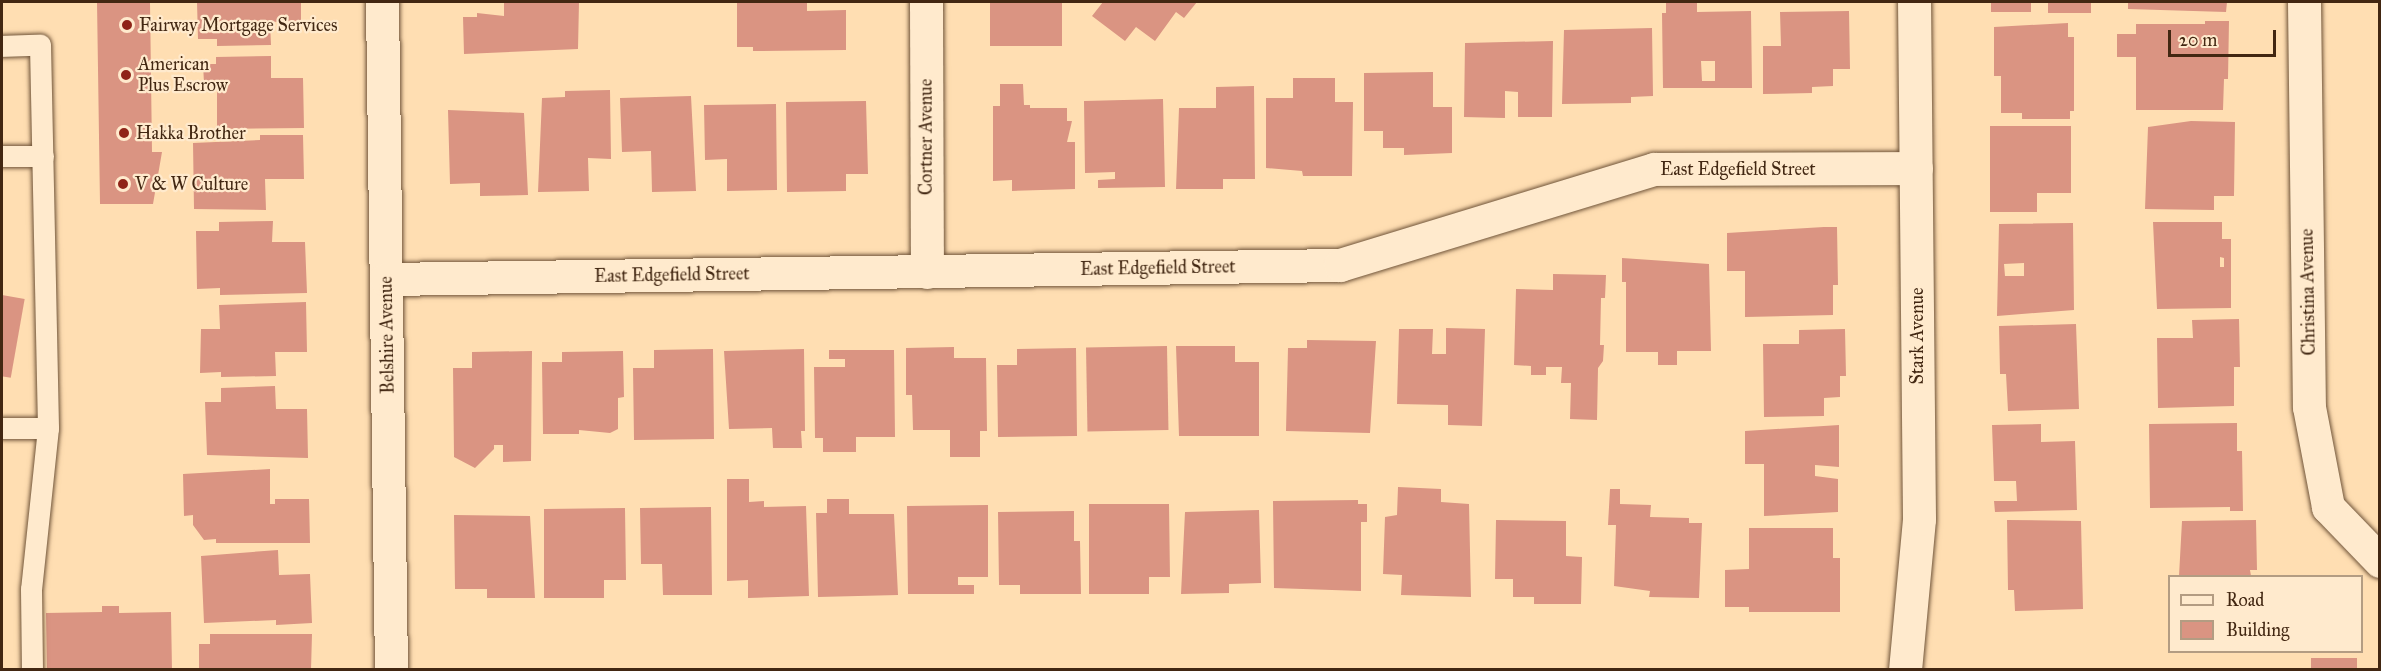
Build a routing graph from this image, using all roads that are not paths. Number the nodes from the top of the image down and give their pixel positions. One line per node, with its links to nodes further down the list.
1 (382, 2): 10 (street, Belshire Avenue)
2 (926, 2): 9 (street, Cortner Avenue)
3 (1914, 2): 8 (street, Stark Avenue)
4 (2304, 2): 13 (street, Christina Avenue)
5 (2, 46): 7 (lane)
6 (2, 156): 7 (lane)
7 (43, 156): 12 (lane)
8 (1916, 168): 9 (street, East Edgefield Street); 16 (street, Stark Avenue)
9 (927, 272): 10 (street, East Edgefield Street)
10 (386, 279): 15 (street, Belshire Avenue)
11 (2, 428): 12 (lane)
12 (48, 428): 14 (lane)
13 (2379, 561)
14 (32, 669)
15 (391, 669)
16 (1905, 669)

